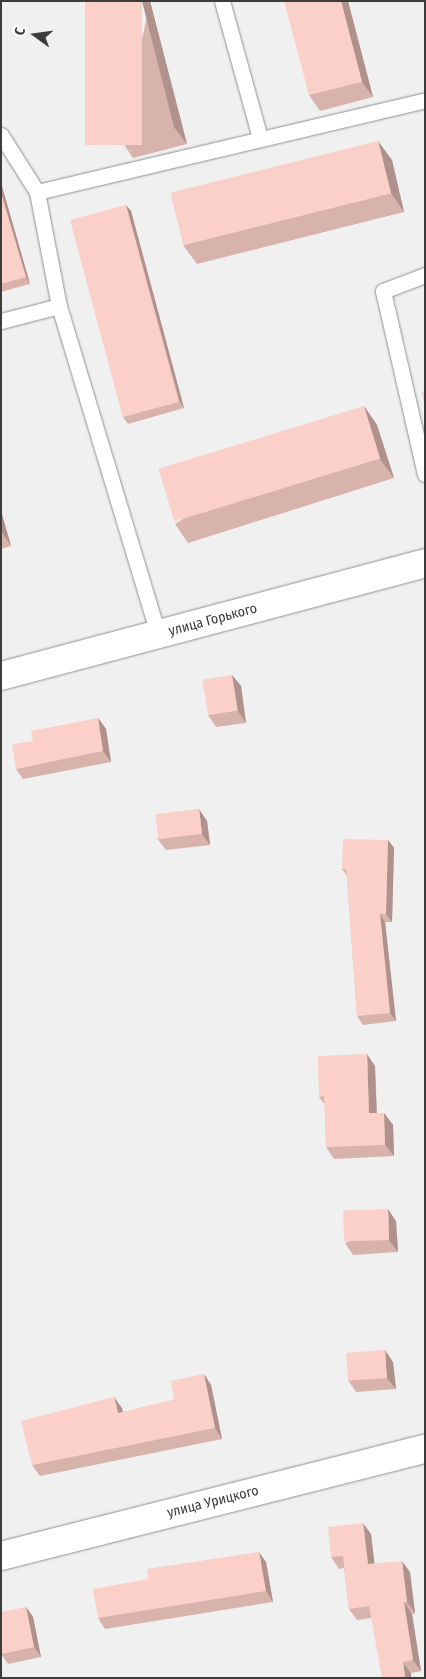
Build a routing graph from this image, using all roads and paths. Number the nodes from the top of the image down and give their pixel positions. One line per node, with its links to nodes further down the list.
1 (222, 1): 4 (lane)
2 (425, 100): 4 (lane)
3 (1, 135): 5 (lane)
4 (260, 138): 5 (lane)
5 (36, 192): 7 (lane)
6 (425, 275): 9 (lane)
7 (59, 306): 8 (lane); 11 (lane)
8 (1, 321)
9 (425, 474)
10 (425, 563): 11 (street, улица Горького)
11 (158, 634): 12 (street, улица Горького)
12 (1, 676)
13 (425, 1449): 14 (street, улица Урицкого)
14 (1, 1556)

